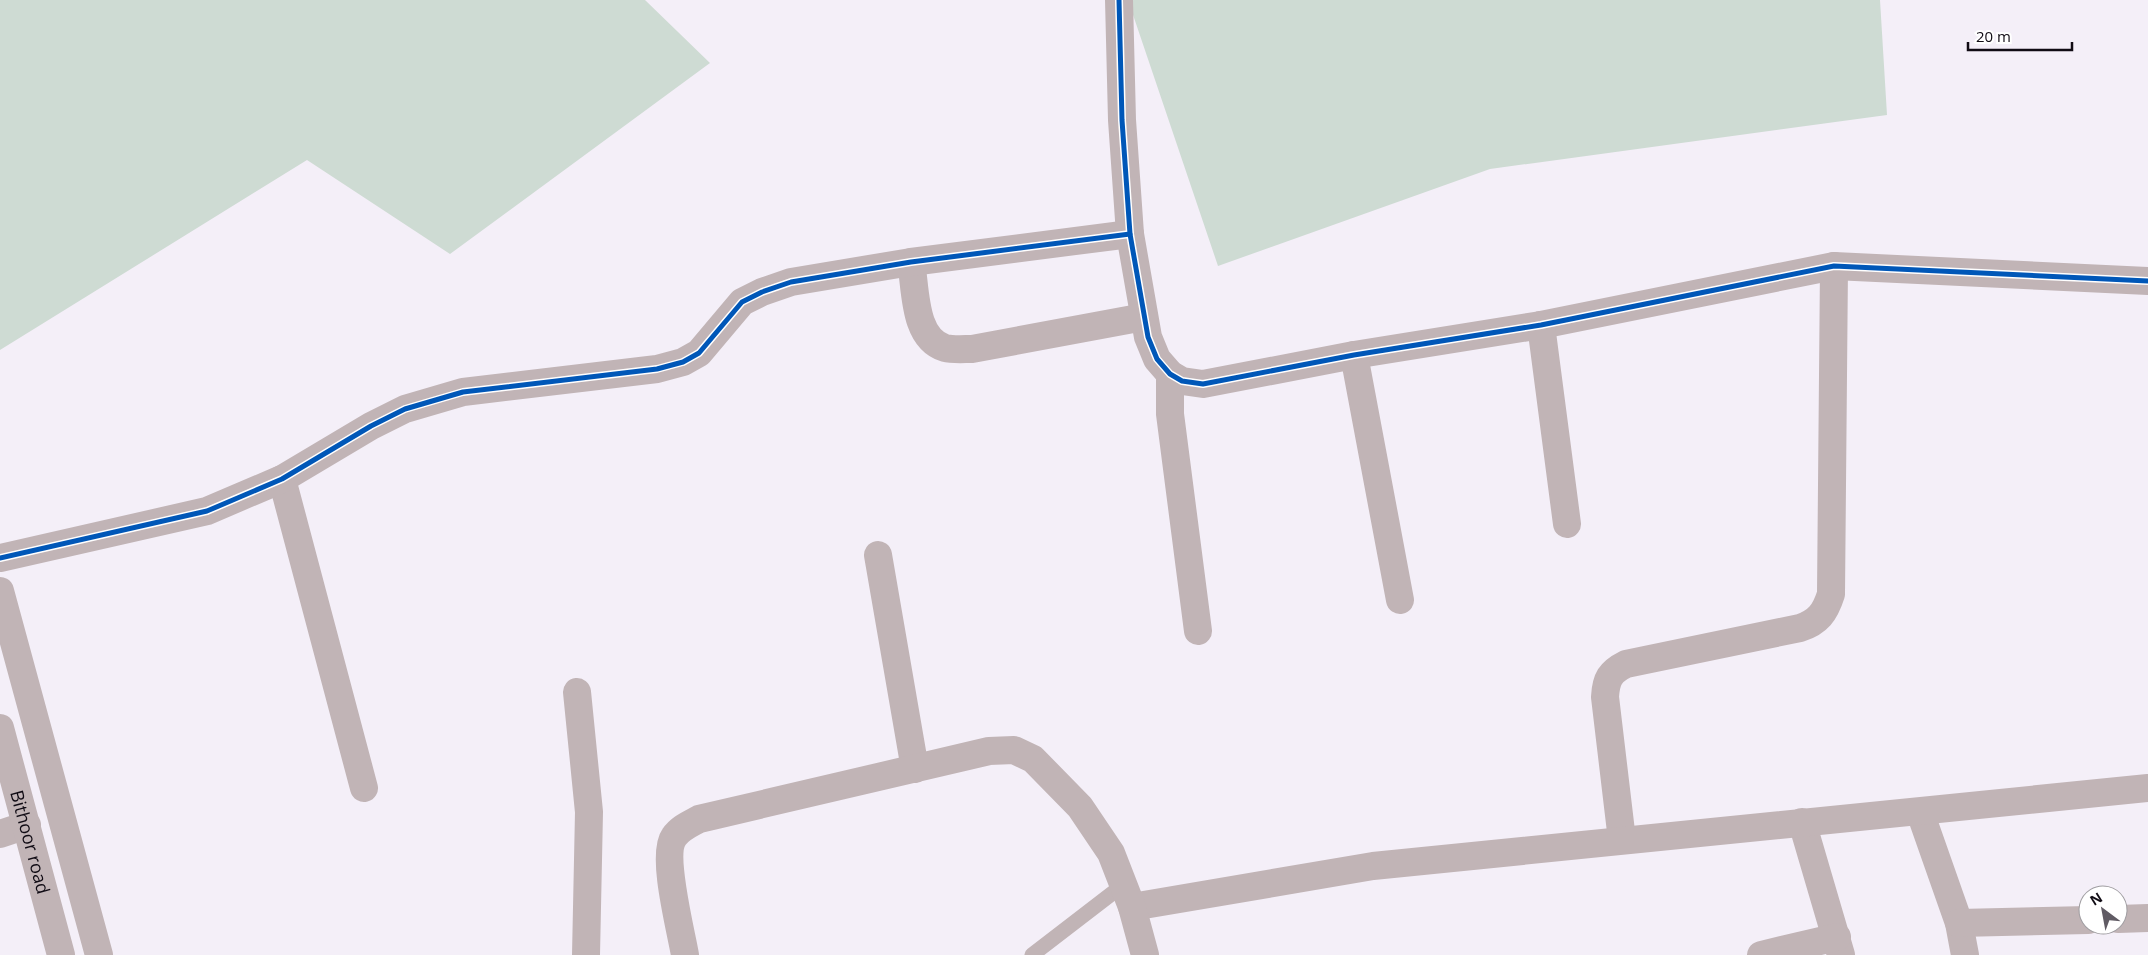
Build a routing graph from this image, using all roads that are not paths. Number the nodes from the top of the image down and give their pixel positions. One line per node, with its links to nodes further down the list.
1 (1119, 0): 2 (street)
2 (1130, 234): 3 (street); 6 (street)
3 (911, 262): 6 (street); 10 (street)
4 (1834, 266): 5 (street); 7 (street); 26 (street)
5 (2148, 281)
6 (1144, 317): 9 (street)
7 (1541, 325): 8 (street); 11 (street)
8 (1354, 355): 9 (street); 15 (street)
9 (1170, 374): 16 (street)
10 (282, 479): 13 (street); 20 (street)
11 (1567, 524)
12 (878, 555): 19 (street)
13 (0, 558)
14 (0, 591): 34 (street)
15 (1400, 600)
16 (1198, 631)
17 (577, 692): 35 (street)
18 (0, 728): 24 (street, Bithoor road)
19 (914, 769): 27 (street); 36 (street)
20 (364, 788)
21 (2148, 788): 22 (street)
22 (1920, 812): 23 (street); 31 (street)
23 (1802, 822): 26 (street); 32 (street)
24 (27, 825): 25 (street); 33 (street, Bithoor road)
25 (0, 834)
26 (1622, 840): 27 (street)
27 (1128, 896): 37 (lane); 38 (street)
28 (2148, 918): 29 (street)
29 (2128, 919)
30 (2078, 920): 31 (street)
31 (1959, 924): 40 (street)
32 (1839, 946): 39 (street)
33 (61, 955)
34 (99, 955)
35 (586, 955)
36 (685, 955)
37 (1032, 955)
38 (1145, 955)
39 (1761, 955)
40 (1965, 955)

